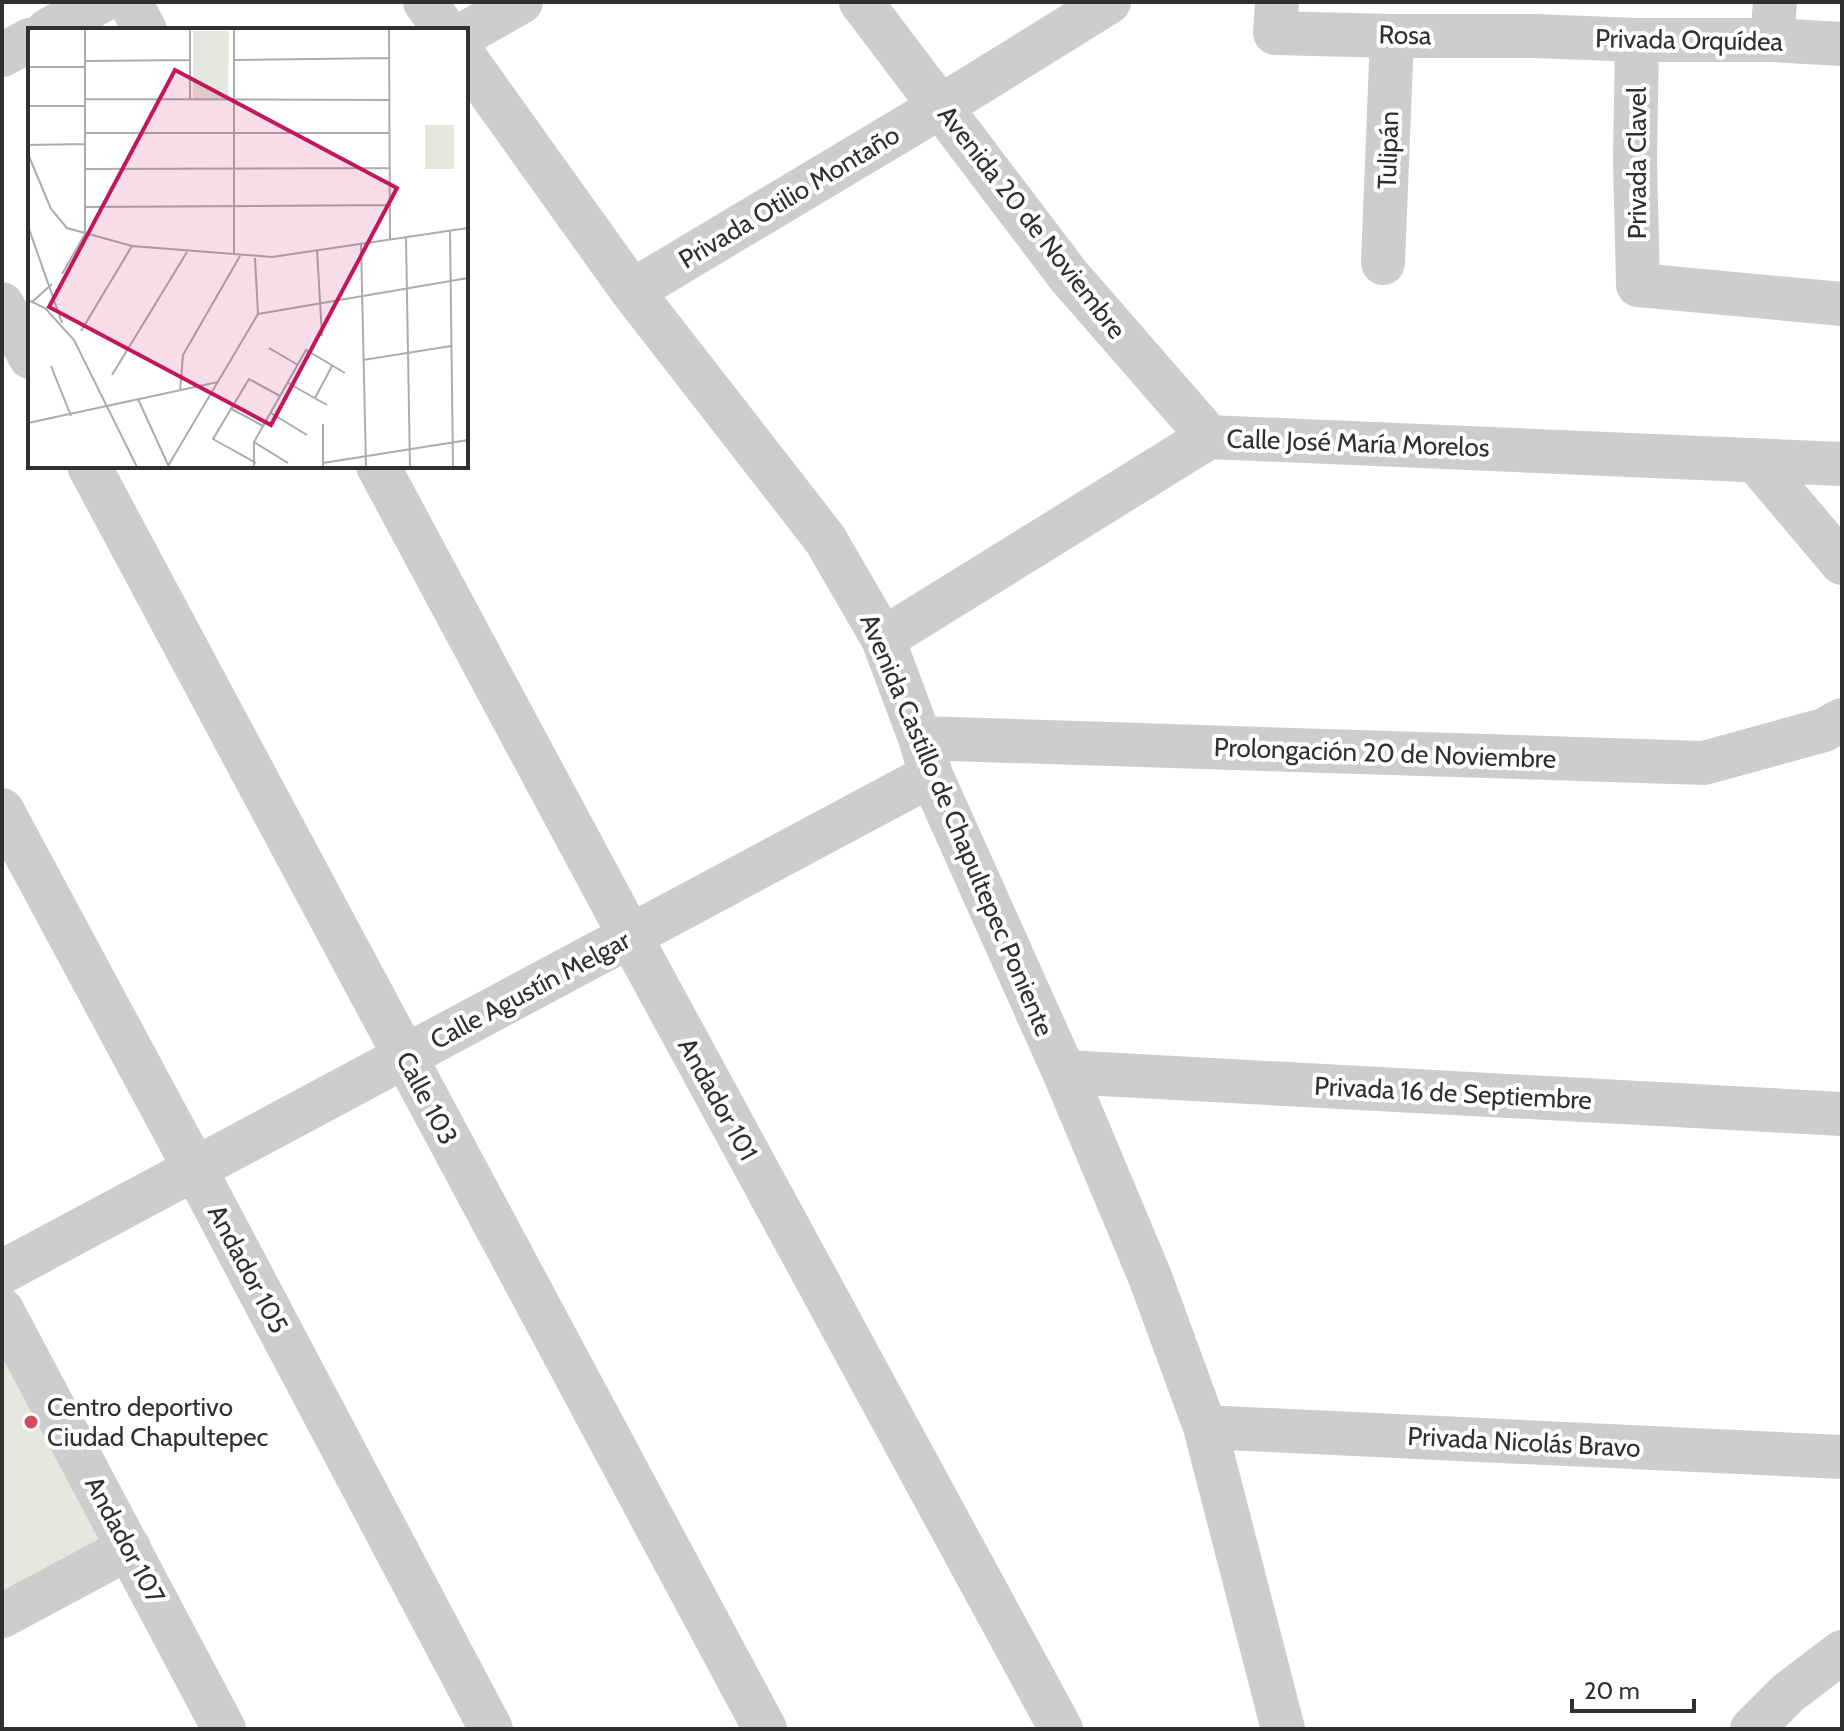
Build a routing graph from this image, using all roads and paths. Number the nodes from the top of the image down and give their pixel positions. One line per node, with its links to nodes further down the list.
1 (100, 2): 10 (street)
2 (130, 2): 11 (street)
3 (425, 2): 12 (street)
4 (521, 2): 13 (street)
5 (861, 2): 20 (street, Avenida 20 de Noviembre)
6 (1109, 2): 20 (street, Privada Otilio Montaño)
7 (1276, 17): 14 (street, Rosa)
8 (1536, 19): 14 (street, Rosa); 15 (street, Privada Orquídea)
9 (1774, 21): 15 (street, Privada Orquídea); 17 (street, Privada Orquídea)
10 (52, 28)
11 (144, 28)
12 (444, 28)
13 (468, 32)
14 (1392, 36): 21 (street, Tulipán)
15 (1637, 40): 24 (street, Privada Clavel)
16 (28, 41): 18 (street)
17 (1842, 44)
18 (2, 55)
19 (468, 62): 22 (street, Avenida Castillo de Chapultepec Poniente)
20 (940, 107): 22 (street, Privada Otilio Montaño); 26 (street, Avenida 20 de Noviembre)
21 (1383, 263)
22 (632, 291): 32 (street, Avenida Castillo de Chapultepec Poniente)
23 (2, 304): 25 (street)
24 (1842, 304)
25 (28, 353)
26 (1209, 437): 27 (street, Calle José María Morelos); 32 (street, Calle José María Morelos)
27 (1755, 460): 28 (street, Calle José María Morelos); 31 (street)
28 (1842, 464)
29 (90, 468): 37 (street, Calle 103)
30 (379, 468): 36 (street, Andador 101)
31 (1842, 563)
32 (883, 639): 34 (street, Avenida Castillo de Chapultepec Poniente)
33 (1842, 720): 34 (street, Prolongación 20 de Noviembre)
34 (926, 757): 36 (street, Calle Agustín Melgar); 38 (street, Avenida Castillo de Chapultepec Poniente)
35 (2, 810): 40 (street, Andador 105)
36 (630, 936): 37 (street, Calle Agustín Melgar); 51 (street, Andador 101)
37 (405, 1056): 40 (street, Calle Agustín Melgar); 50 (street, Calle 103)
38 (1064, 1072): 39 (street, Privada 16 de Septiembre); 43 (street, Avenida Castillo de Chapultepec Poniente)
39 (1842, 1114)
40 (195, 1169): 41 (street, Calle Agustín Melgar); 49 (street, Andador 105)
41 (2, 1272)
42 (2, 1310): 45 (street, Andador 107)
43 (1205, 1427): 44 (street, Privada Nicolás Bravo); 52 (street, Avenida Castillo de Chapultepec Poniente)
44 (1842, 1457)
45 (129, 1548): 46 (street); 48 (street, Andador 107)
46 (2, 1616)
47 (1842, 1652): 53 (street)
48 (224, 1729)
49 (491, 1729)
50 (765, 1729)
51 (1061, 1729)
52 (1283, 1729)
53 (1752, 1729)

